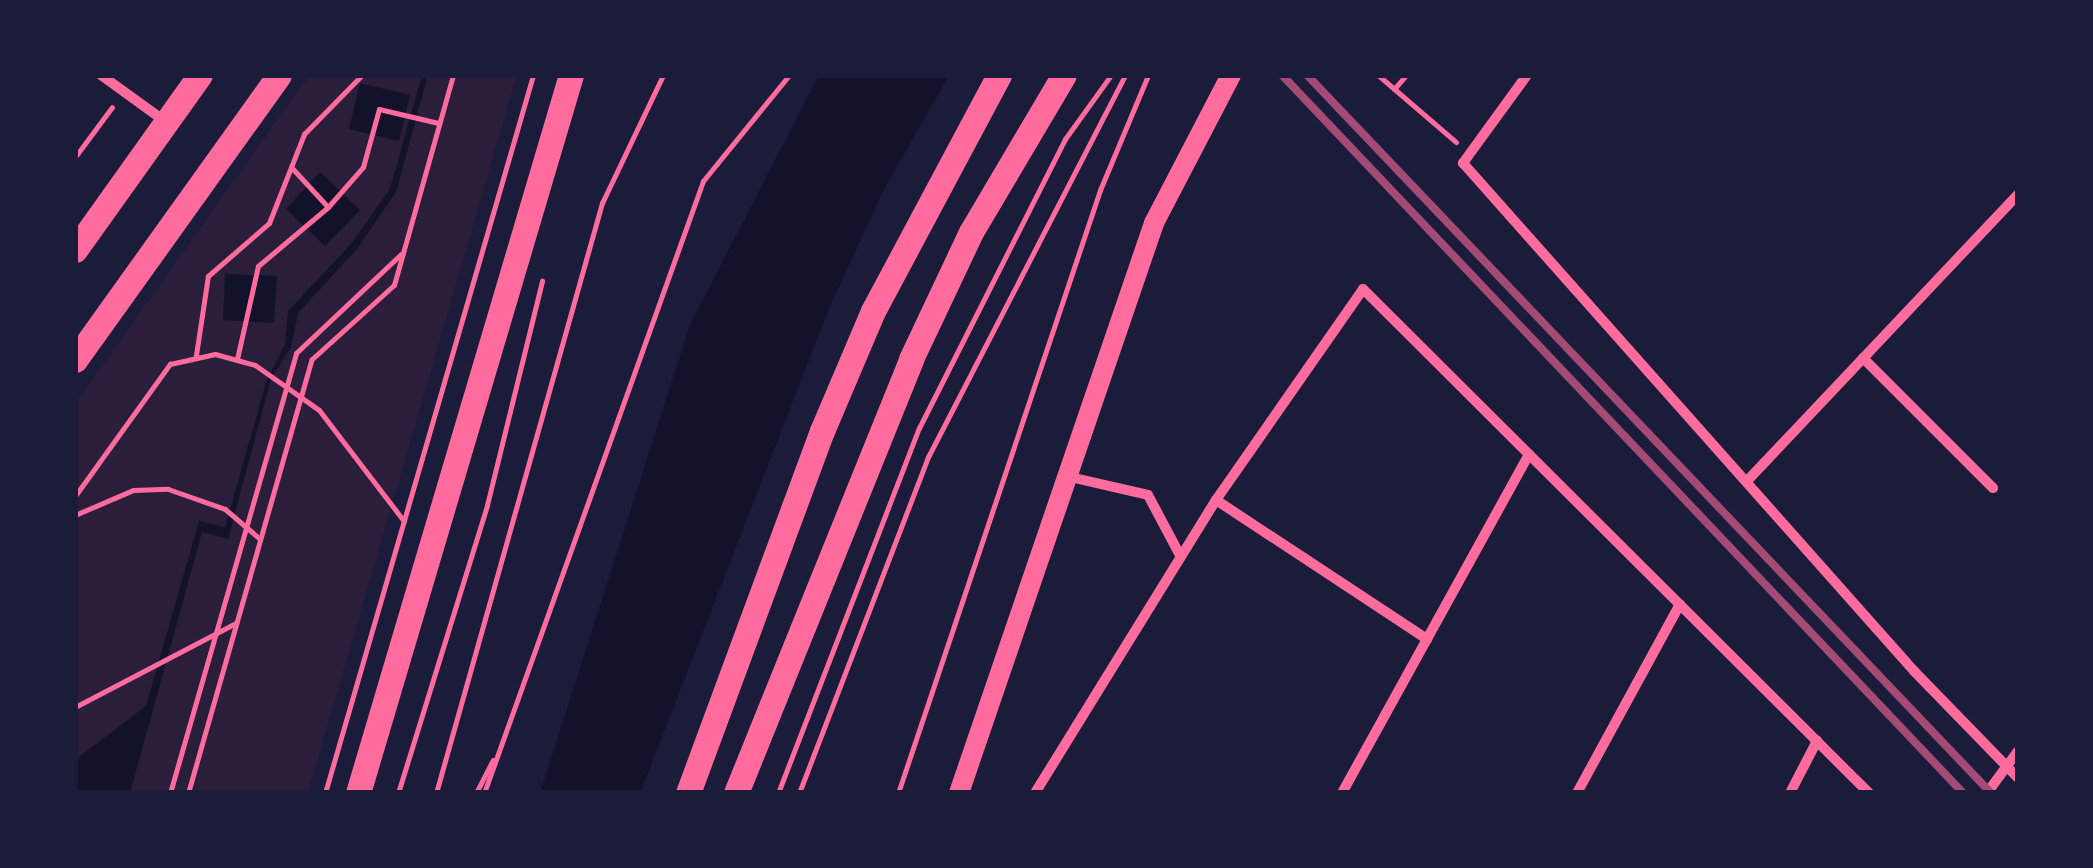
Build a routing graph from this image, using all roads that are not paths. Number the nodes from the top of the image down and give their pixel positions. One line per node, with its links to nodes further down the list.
1 (101, 75): 9 (street)
2 (200, 75): 9 (main road)
3 (279, 75): 13 (main road)
4 (571, 75): 27 (main road)
5 (998, 75): 28 (main road)
6 (1064, 75): 29 (main road)
7 (1232, 75): 15 (main road)
8 (1527, 75): 16 (street)
9 (166, 122): 11 (main road)
10 (2018, 194): 12 (street)
11 (75, 250)
12 (1863, 358): 16 (street); 17 (street)
13 (75, 360)
14 (1529, 454): 18 (street); 20 (street); 21 (street)
15 (1070, 477): 19 (street); 30 (main road)
16 (1747, 481): 24 (street)
17 (1994, 488)
18 (1216, 500): 19 (street); 21 (street)
19 (1181, 557): 31 (street)
20 (1680, 604): 22 (street); 32 (street)
21 (1427, 639): 26 (street)
22 (1817, 741): 33 (street); 34 (street)
23 (2018, 751): 24 (street)
24 (2005, 764): 25 (street); 35 (street)
25 (2018, 778)
26 (1347, 791)
27 (358, 793)
28 (688, 793)
29 (736, 793)
30 (959, 793)
31 (1035, 793)
32 (1577, 793)
33 (1790, 793)
34 (1869, 793)
35 (1987, 793)

